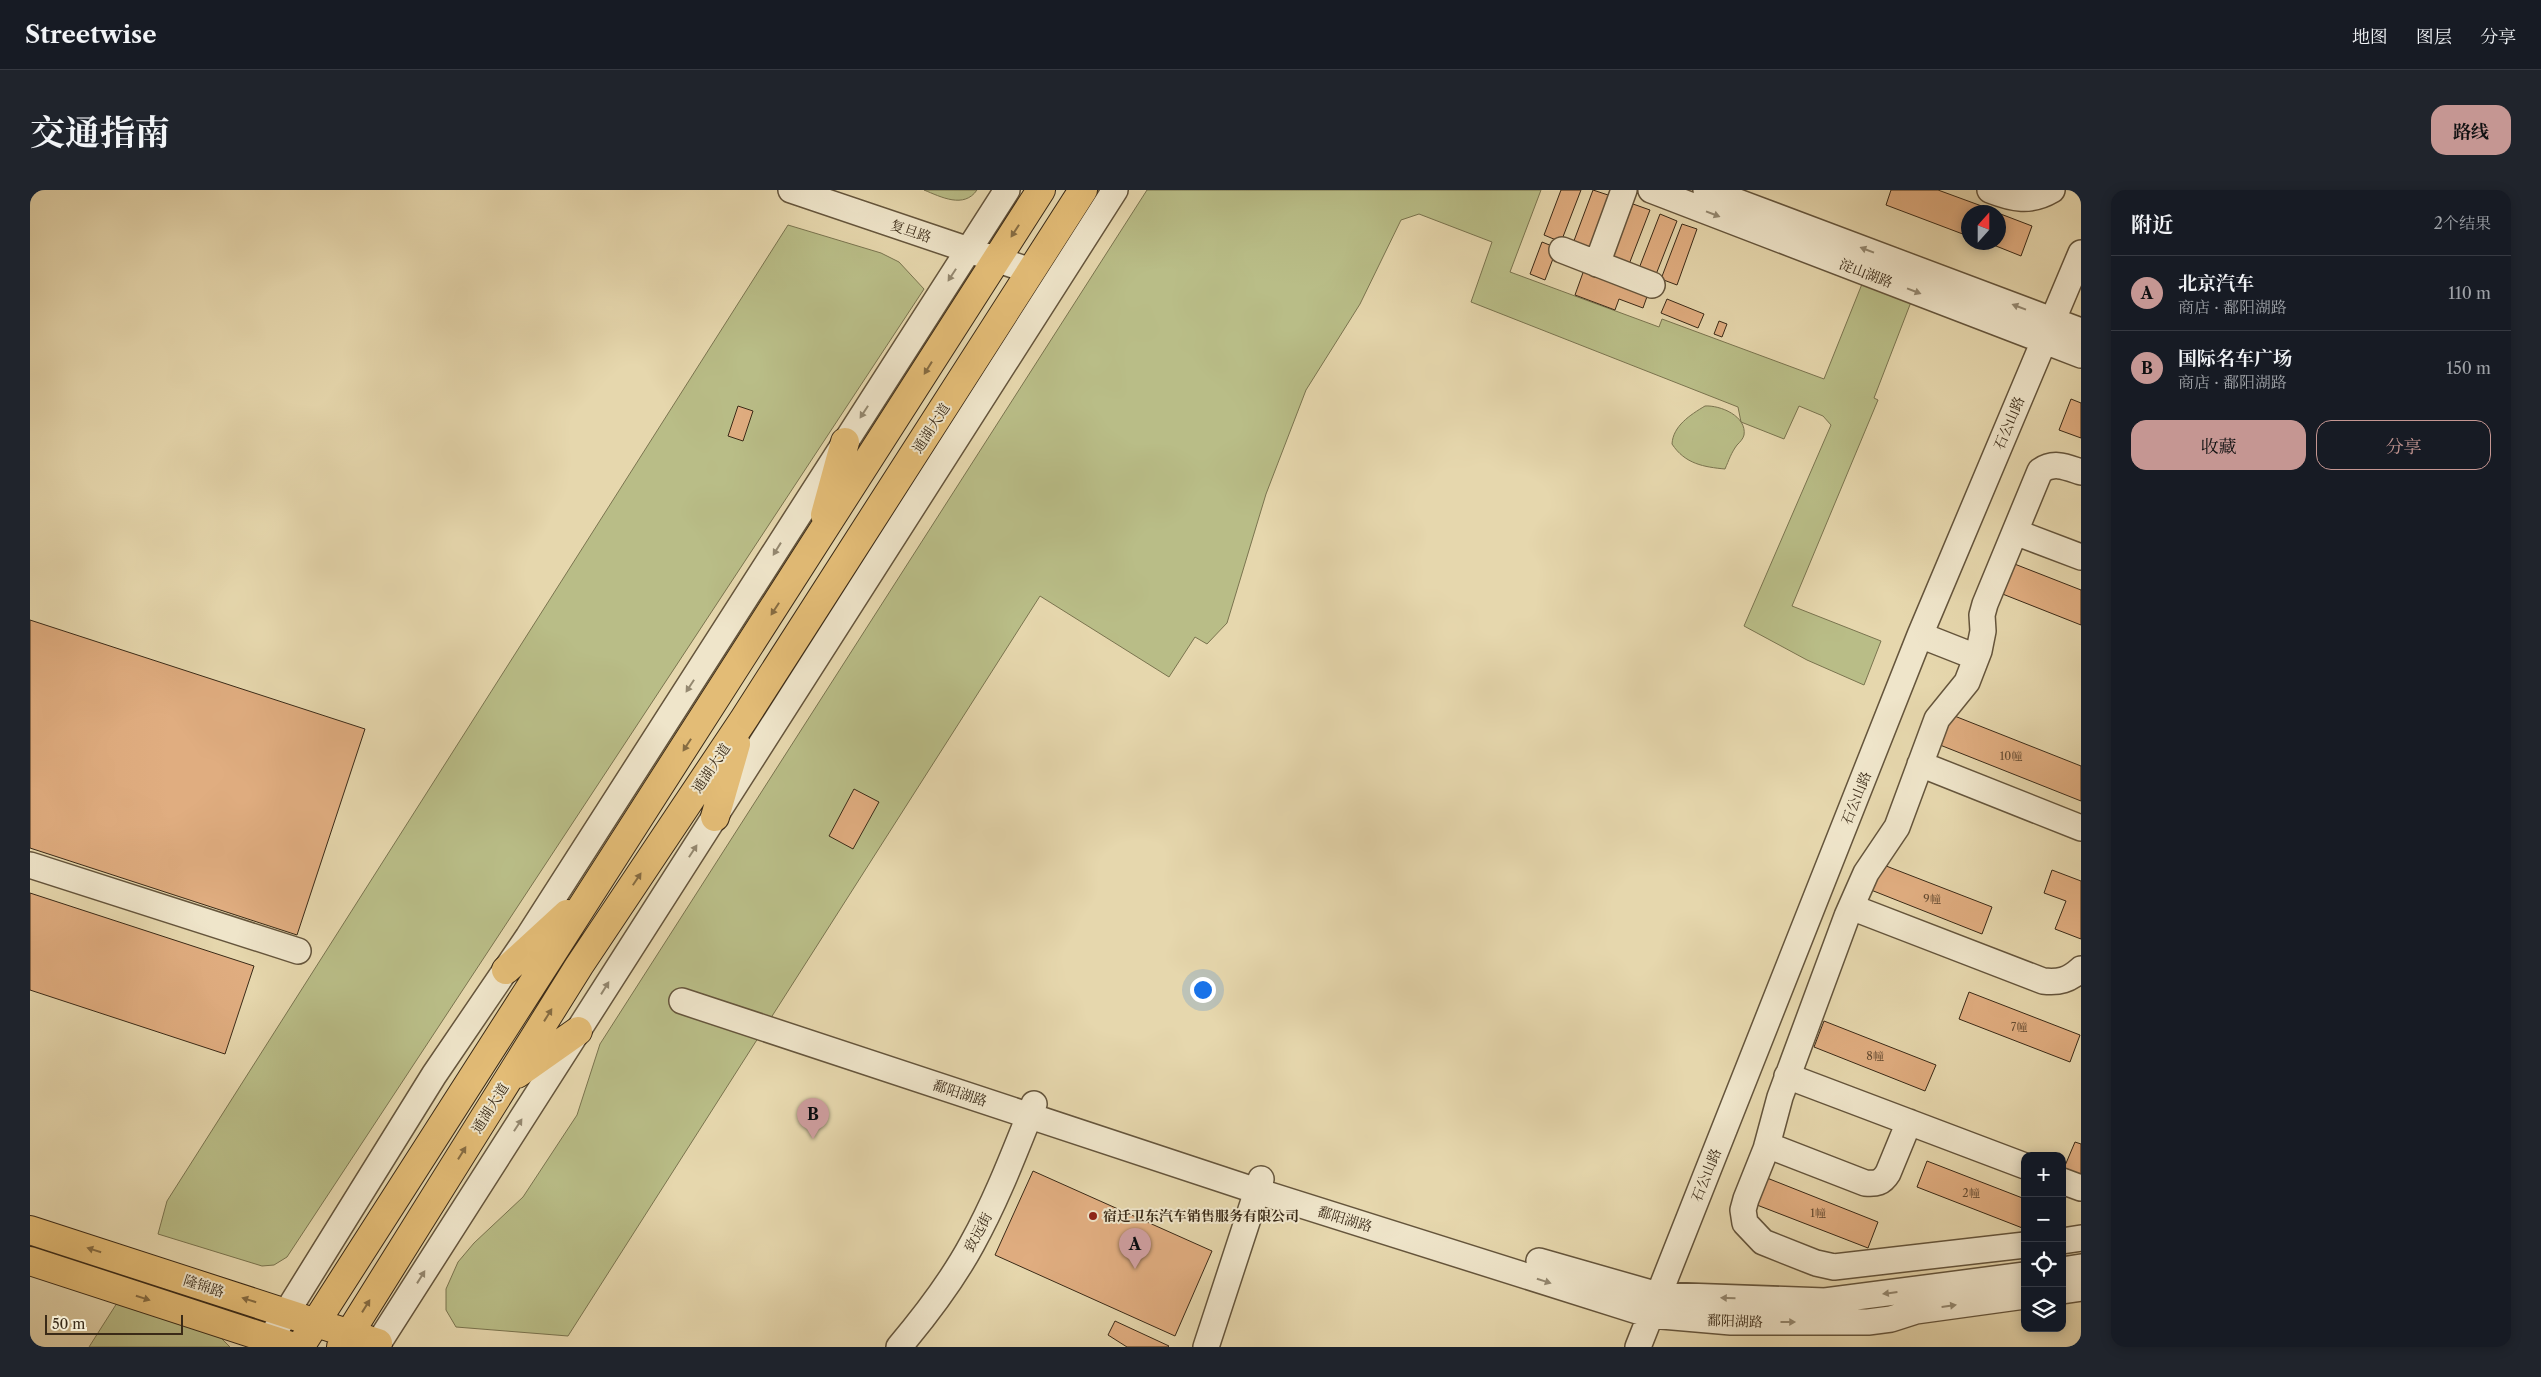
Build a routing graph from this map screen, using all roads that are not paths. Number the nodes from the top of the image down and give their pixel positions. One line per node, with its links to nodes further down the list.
1 (790, 190): 11 (street, 复旦路)
2 (1007, 190): 11 (street)
3 (1041, 190): 14 (main road, one-way to 14)
4 (1083, 190): 16 (main road, 通湖大道)
5 (1115, 190): 30 (street)
6 (1624, 190): 15 (street)
7 (1652, 190): 18 (street, 淀山湖路, one-way to 18)
8 (1990, 190): 9 (street)
9 (2052, 190)
10 (1720, 192): 18 (street, 淀山湖路, one-way to 10)
11 (968, 250): 14 (street, 复旦路); 21 (street, one-way to 21)
12 (1562, 250): 15 (street)
13 (2081, 253): 18 (street, 石公山路)
14 (997, 259): 16 (street, 复旦路); 24 (main road, one-way to 24)
15 (1597, 264): 17 (street)
16 (1031, 271): 28 (main road, 通湖大道)
17 (1652, 286)
18 (2047, 330): 19 (street, 淀山湖路); 20 (street, 淀山湖路); 26 (street, 石公山路)
19 (2081, 331)
20 (2081, 355)
21 (845, 442): 24 (main road); 37 (street, one-way to 37)
22 (2081, 472): 23 (street)
23 (2015, 532): 25 (street); 27 (street)
24 (817, 542): 33 (main road, one-way to 33)
25 (2081, 557)
26 (1920, 635): 27 (street); 62 (street, 石公山路)
27 (1976, 658): 29 (street)
28 (744, 719): 30 (main road); 41 (main road, 通湖大道, one-way to 28)
29 (1920, 764): 31 (street); 34 (street)
30 (715, 817): 39 (street, one-way to 30)
31 (2081, 828)
32 (30, 865): 35 (street)
33 (594, 890): 37 (main road); 45 (main road)
34 (1851, 907): 36 (street); 40 (street)
35 (298, 951)
36 (2081, 969)
37 (506, 970): 63 (street)
38 (684, 994): 42 (street, 鄱阳湖路)
39 (578, 1031): 41 (main road); 67 (street, one-way to 39)
40 (1787, 1076): 43 (street); 44 (street)
41 (507, 1081): 47 (main road, 通湖大道, one-way to 41)
42 (1032, 1110): 49 (street, 鄱阳湖路); 69 (street, 致远街)
43 (1909, 1122): 44 (street); 46 (street)
44 (1767, 1145): 54 (street)
45 (418, 1164): 47 (street); 64 (main road)
46 (2021, 1164)
47 (444, 1181): 65 (main road, 通湖大道, one-way to 47)
48 (2066, 1182): 50 (street)
49 (1259, 1185): 62 (street, 鄱阳湖路); 70 (street)
50 (2081, 1188)
51 (30, 1230): 63 (main road, 隆锦路, one-way to 51)
52 (2081, 1238): 53 (street)
53 (2066, 1240)
54 (2021, 1246)
55 (30, 1261): 66 (main road, one-way to 66)
56 (2081, 1268): 57 (street)
57 (2066, 1270)
58 (2021, 1276): 62 (street, 鄱阳湖路, one-way to 62)
59 (2081, 1288): 60 (street)
60 (2066, 1290)
61 (2021, 1297): 62 (street, 鄱阳湖路, one-way to 61)
62 (1654, 1305): 71 (street, 石公山路)
63 (288, 1312): 64 (main road, 隆锦路); 66 (street)
64 (317, 1322): 65 (main road, 隆锦路); 68 (main road)
65 (345, 1340): 67 (main road, 隆锦路)
66 (276, 1344)
67 (377, 1345)
68 (300, 1347)
69 (899, 1347)
70 (1206, 1347)
71 (1638, 1347)

